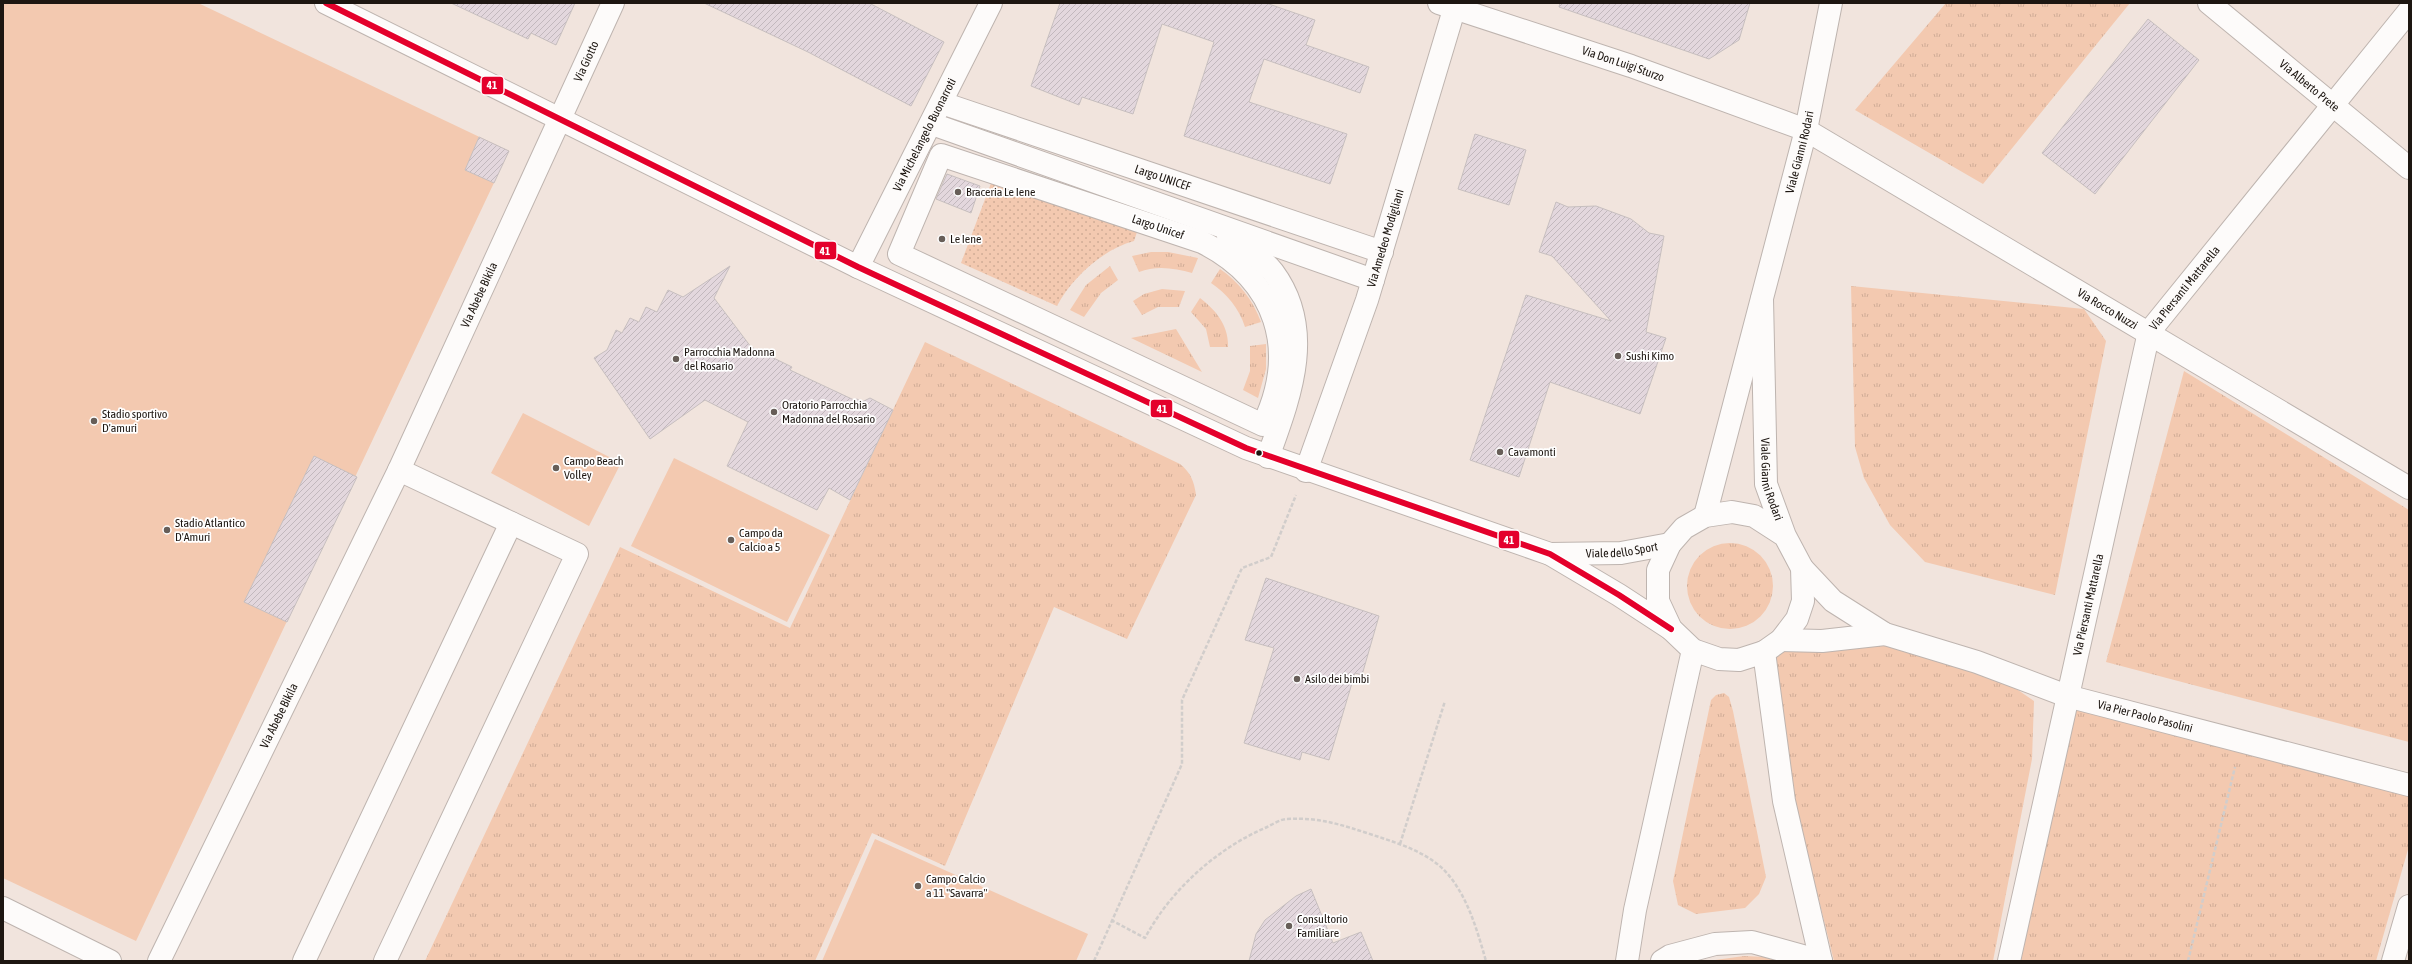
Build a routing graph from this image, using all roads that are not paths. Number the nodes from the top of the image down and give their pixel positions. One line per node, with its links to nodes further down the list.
1 (326, 3): 7 (street, Viale dello Sport)
2 (613, 3): 11 (street, Via Giotto)
3 (991, 3): 9 (street, Via Michelangelo Buonarroti)
4 (1831, 3): 13 (street, Viale Gianni Rodari)
5 (2209, 3): 10 (street, Via Alberto Prete)
6 (1450, 5): 13 (street, Via Don Luigi Sturzo); 16 (street, Via Amedeo Modigliani)
7 (366, 11): 11 (street, Viale dello Sport)
8 (2409, 11): 10 (street, Via Piersanti Mattarella)
9 (942, 103): 12 (street, Via Michelangelo Buonarroti); 16 (street, Largo UNICEF)
10 (2332, 105): 14 (street, Via Alberto Prete); 21 (street, Via Piersanti Mattarella)
11 (560, 121): 17 (street, Viale dello Sport); 23 (street, Via Abebe Bikila)
12 (932, 124): 15 (street, Largo UNICEF); 17 (street, Via Michelangelo Buonarroti)
13 (1806, 130): 19 (street, Viale Gianni Rodari); 21 (street, Via Rocco Nuzzi)
14 (2409, 168)
15 (1208, 222): 18 (street, Largo UNICEF); 22 (street, Largo UNICEF)
16 (1382, 252): 18 (street, Via Amedeo Modigliani)
17 (858, 267): 22 (street, Viale dello Sport)
18 (1373, 280): 24 (street, Via Amedeo Modigliani)
19 (1762, 299): 26 (street, Viale Gianni Rodari); 28 (street, Viale Gianni Rodari)
20 (1049, 324): 20 (street, Largo Unicef)
21 (2149, 332): 25 (street, Via Rocco Nuzzi); 36 (street, Via Piersanti Mattarella)
22 (1268, 457): 24 (street, Viale dello Sport)
23 (400, 470): 27 (street); 41 (street, Via Abebe Bikila)
24 (1306, 471): 30 (street, Viale dello Sport)
25 (2409, 488)
26 (1705, 516): 28 (street); 29 (street)
27 (511, 523): 42 (street); 43 (street)
28 (1785, 536): 31 (street, Viale Gianni Rodari)
29 (1670, 544): 30 (street, Viale dello Sport); 32 (street)
30 (1550, 554): 32 (street, Viale dello Sport)
31 (1802, 568): 33 (street, Via Pier Paolo Pasolini); 34 (street)
32 (1671, 630): 35 (street, Viale dello Sport)
33 (1885, 634): 34 (street, Via Pier Paolo Pasolini); 36 (street, Via Pier Paolo Pasolini)
34 (1772, 646): 35 (street, Via Pier Paolo Pasolini); 46 (street)
35 (1694, 650): 44 (street)
36 (2067, 696): 37 (street, Via Pier Paolo Pasolini); 47 (street, Via Piersanti Mattarella)
37 (2409, 785)
38 (2409, 906): 48 (street)
39 (3, 908): 40 (street)
40 (110, 961)
41 (159, 961)
42 (304, 961)
43 (386, 961)
44 (1627, 961)
45 (1662, 961): 46 (street)
46 (1821, 961)
47 (2009, 961)
48 (2393, 961)

